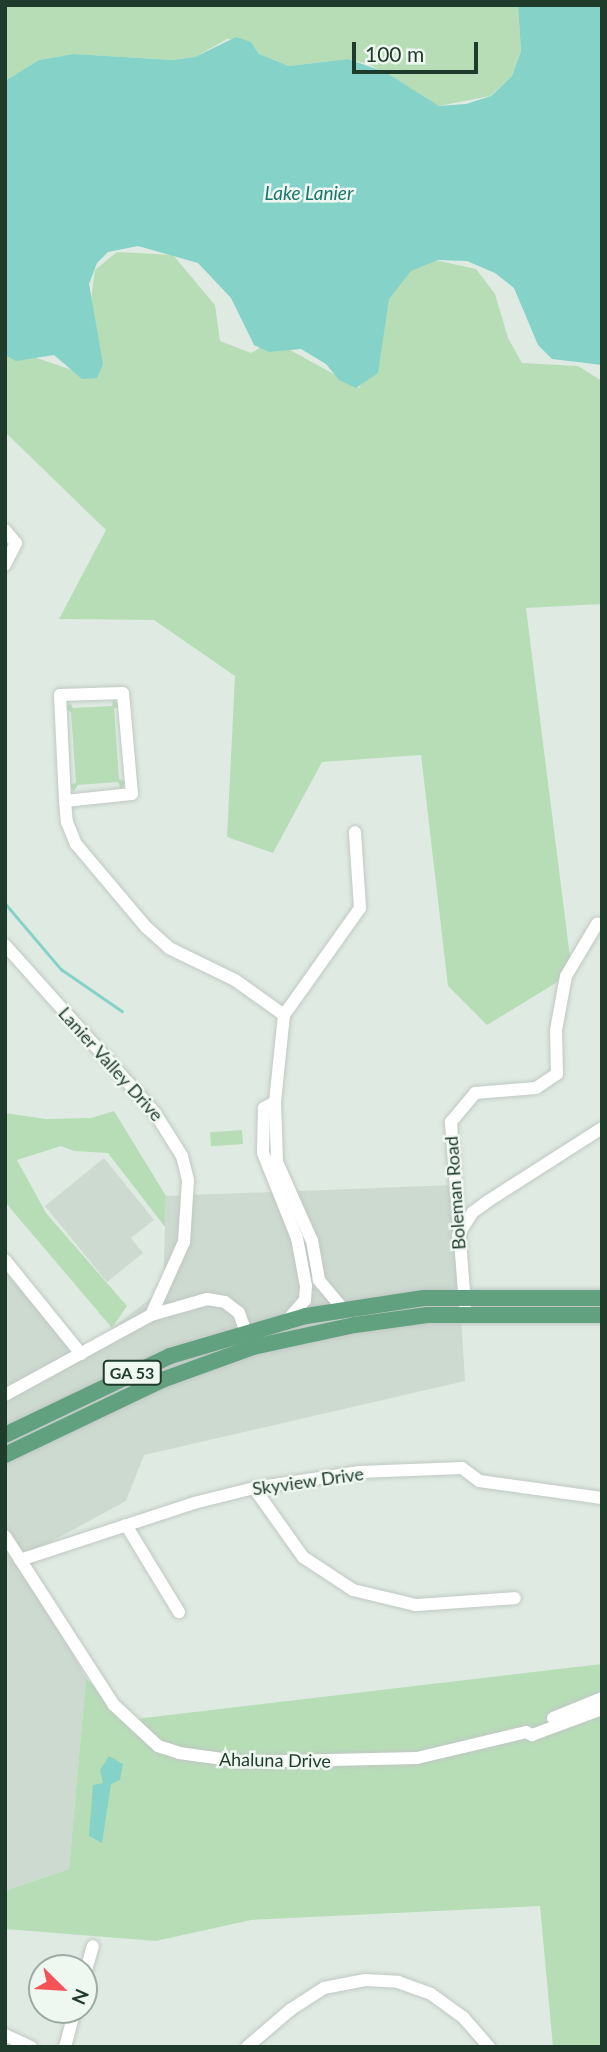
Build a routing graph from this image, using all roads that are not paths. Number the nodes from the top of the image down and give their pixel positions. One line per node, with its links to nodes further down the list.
1 (5, 530): 2 (street)
2 (5, 565)
3 (65, 801): 3 (street); 7 (street)
4 (355, 832): 7 (street)
5 (597, 924): 11 (street, Boleman Road)
6 (5, 945): 19 (street, Lanier Valley Drive)
7 (284, 1015): 9 (street)
8 (602, 1128): 11 (street)
9 (268, 1130): 10 (street); 10 (street)
10 (273, 1169): 13 (street); 14 (street)
11 (458, 1236): 15 (street, Boleman Road)
12 (5, 1260): 23 (street)
13 (316, 1260): 14 (street); 17 (street)
14 (302, 1263): 21 (street)
15 (464, 1295): 16 (main road, GA 53); 17 (main road, GA 53); 18 (street, Boleman Road)
16 (602, 1298)
17 (343, 1309): 21 (main road, GA 53)
18 (466, 1313): 20 (main road, GA 53); 22 (main road, GA 53)
19 (151, 1315): 22 (street); 23 (street)
20 (602, 1315)
21 (284, 1324): 22 (main road, GA 53)
22 (250, 1342): 25 (main road, GA 53); 26 (main road, GA 53)
23 (80, 1354): 24 (street)
24 (5, 1395)
25 (5, 1436)
26 (5, 1455)
27 (254, 1488): 28 (street, Skyview Drive); 29 (street, Skyview Drive); 32 (street)
28 (602, 1498)
29 (126, 1525): 31 (street, Skyview Drive); 33 (street)
30 (5, 1536): 31 (street, Ahaluna Drive)
31 (20, 1560): 36 (street, Ahaluna Drive)
32 (515, 1598)
33 (179, 1612)
34 (602, 1698): 36 (street, Ahaluna Drive)
35 (602, 1709): 36 (street, Ahaluna Drive)
36 (526, 1732)
37 (93, 1946): 38 (street)
38 (91, 1954)
39 (71, 2024): 42 (street)
40 (5, 2035): 41 (street)
41 (31, 2047)
42 (65, 2047)
43 (247, 2047): 44 (street)
44 (489, 2047)

